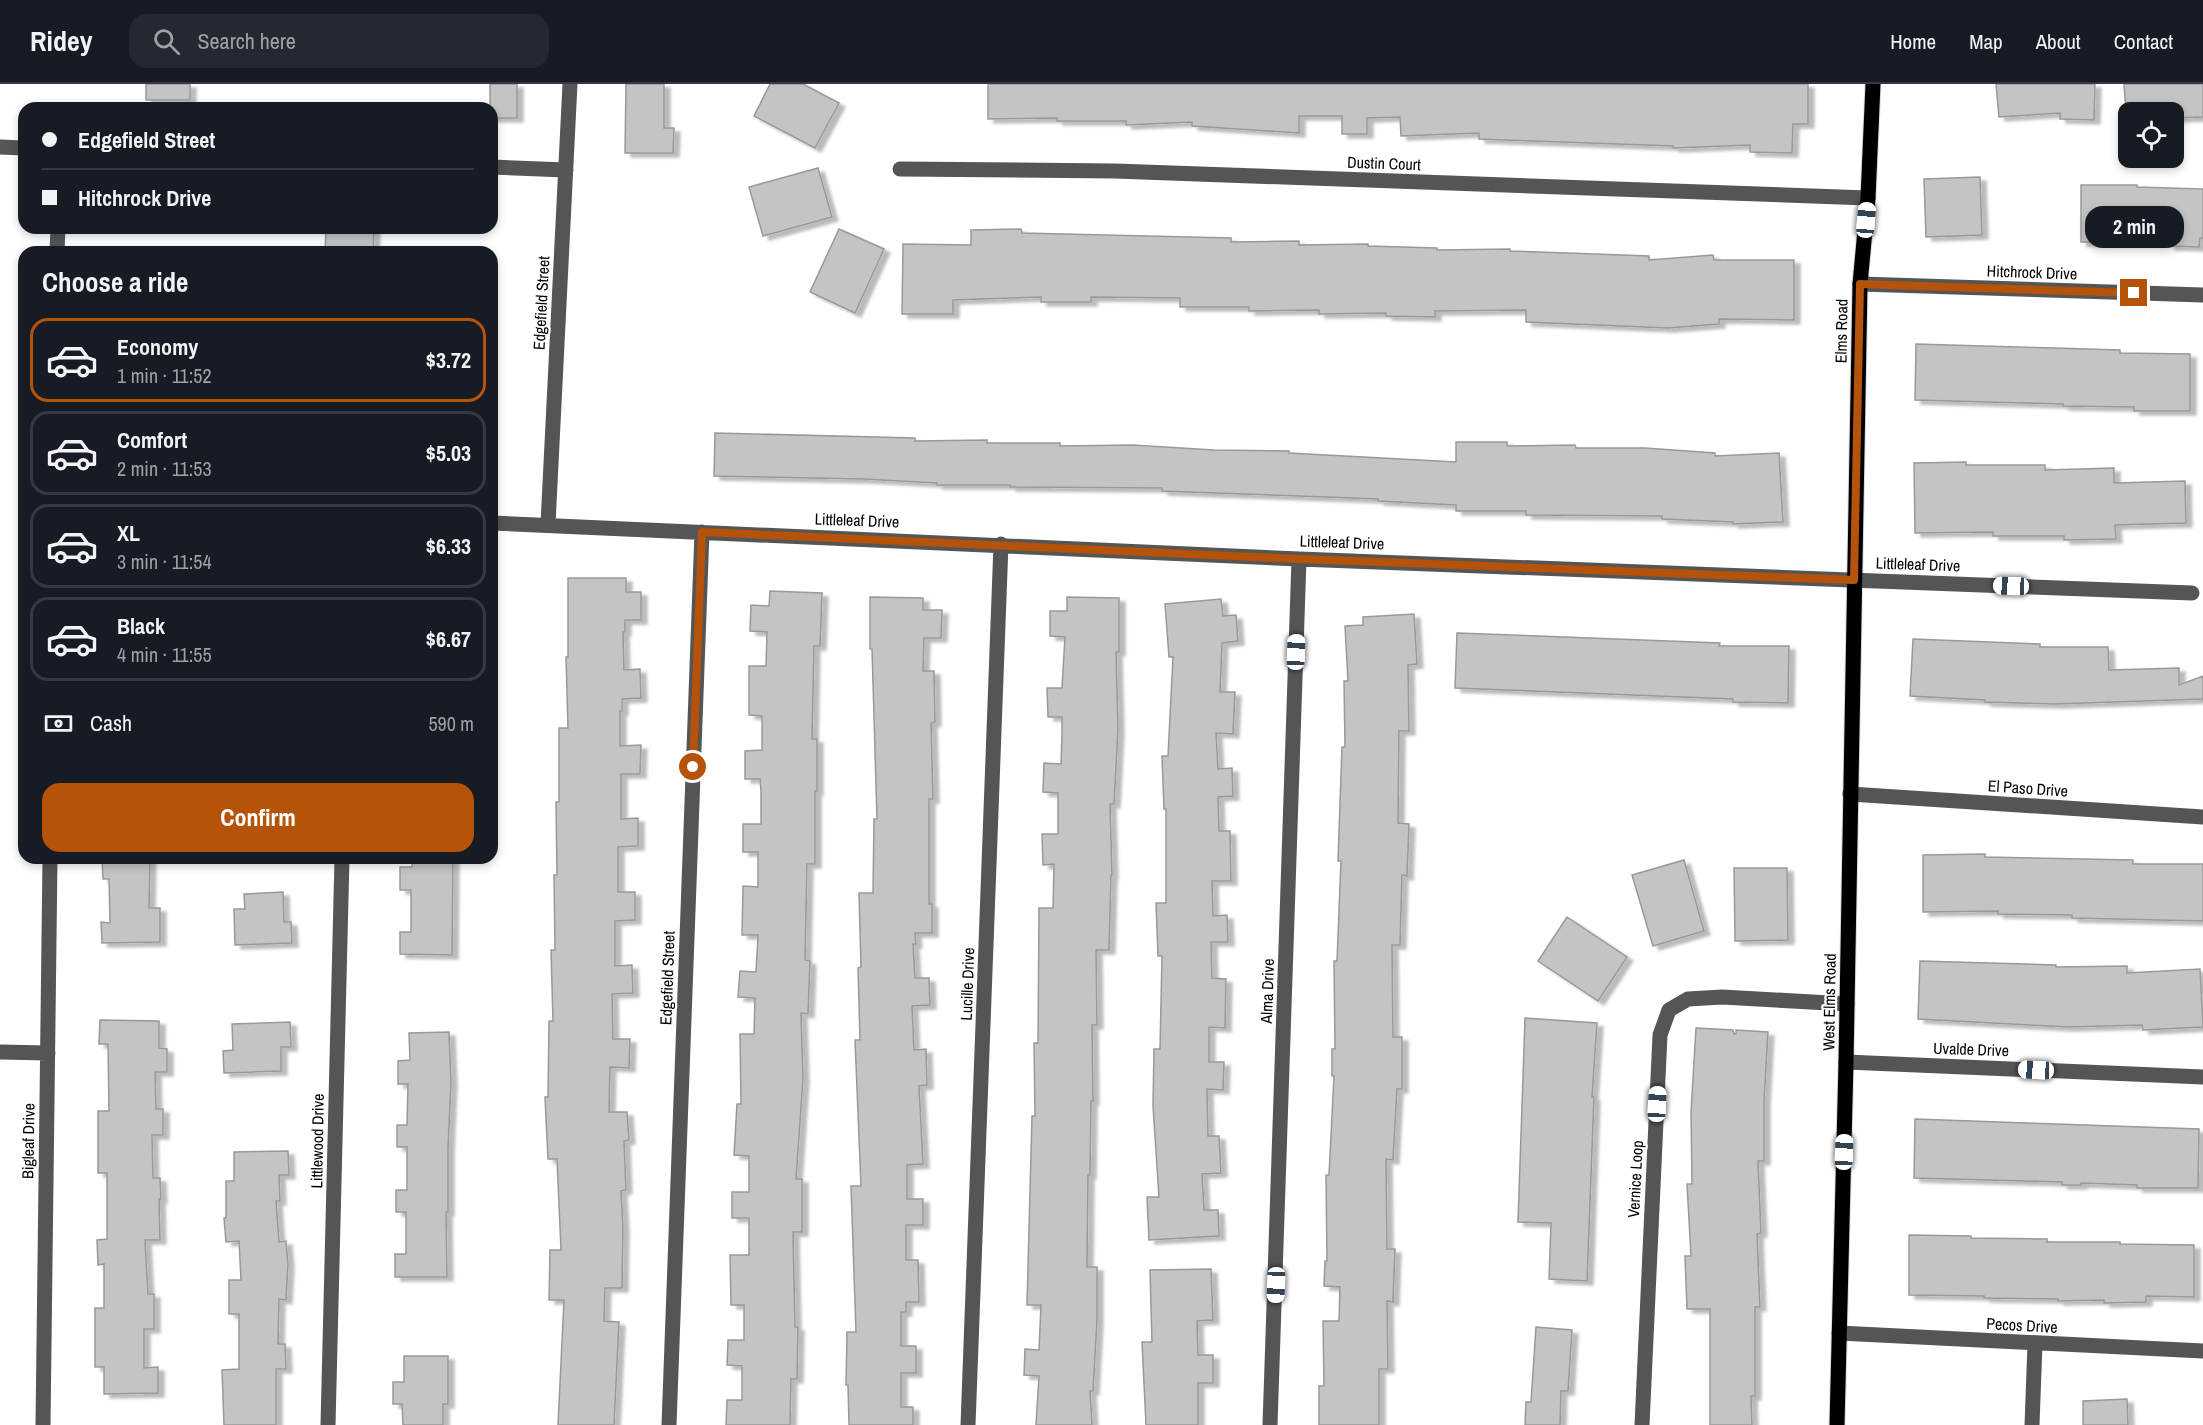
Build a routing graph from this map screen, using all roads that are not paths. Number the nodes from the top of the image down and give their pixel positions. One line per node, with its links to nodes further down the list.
1 (570, 84): 7 (street, Edgefield Street)
2 (1873, 84): 8 (main road, Elms Road)
3 (0, 147): 4 (street)
4 (18, 148)
5 (498, 167): 7 (street)
6 (900, 169): 8 (street, Dustin Court)
7 (566, 170): 12 (street, Edgefield Street)
8 (1868, 198): 9 (main road, Elms Road)
9 (1860, 284): 10 (street, Hitchrock Drive); 16 (main road, Elms Road)
10 (2203, 295)
11 (498, 523): 12 (street, Littleleaf Drive)
12 (548, 524): 13 (street, Littleleaf Drive)
13 (702, 532): 14 (street, Littleleaf Drive); 32 (street, Edgefield Street)
14 (1001, 544): 15 (street, Littleleaf Drive); 33 (street, Lucille Drive)
15 (1299, 559): 16 (street, Littleleaf Drive); 34 (street, Alma Drive)
16 (1854, 580): 17 (street, Littleleaf Drive); 18 (main road, West Elms Road)
17 (2192, 593)
18 (1850, 794): 19 (street, El Paso Drive); 22 (main road, West Elms Road)
19 (2203, 817)
20 (50, 864): 24 (street, Bigleaf Drive)
21 (342, 864): 31 (street, Littlewood Drive)
22 (1847, 1004): 25 (main road, West Elms Road); 35 (street, Vernice Loop)
23 (0, 1052): 24 (street)
24 (48, 1053): 30 (street, Bigleaf Drive)
25 (1846, 1062): 26 (street, Uvalde Drive); 27 (main road, West Elms Road)
26 (2203, 1077)
27 (1839, 1333): 28 (street, Pecos Drive); 36 (main road, West Elms Road)
28 (2036, 1344): 29 (street, Pecos Drive); 37 (street)
29 (2203, 1351)
30 (43, 1425)
31 (328, 1425)
32 (669, 1425)
33 (969, 1425)
34 (1270, 1425)
35 (1642, 1425)
36 (1836, 1425)
37 (2032, 1425)

